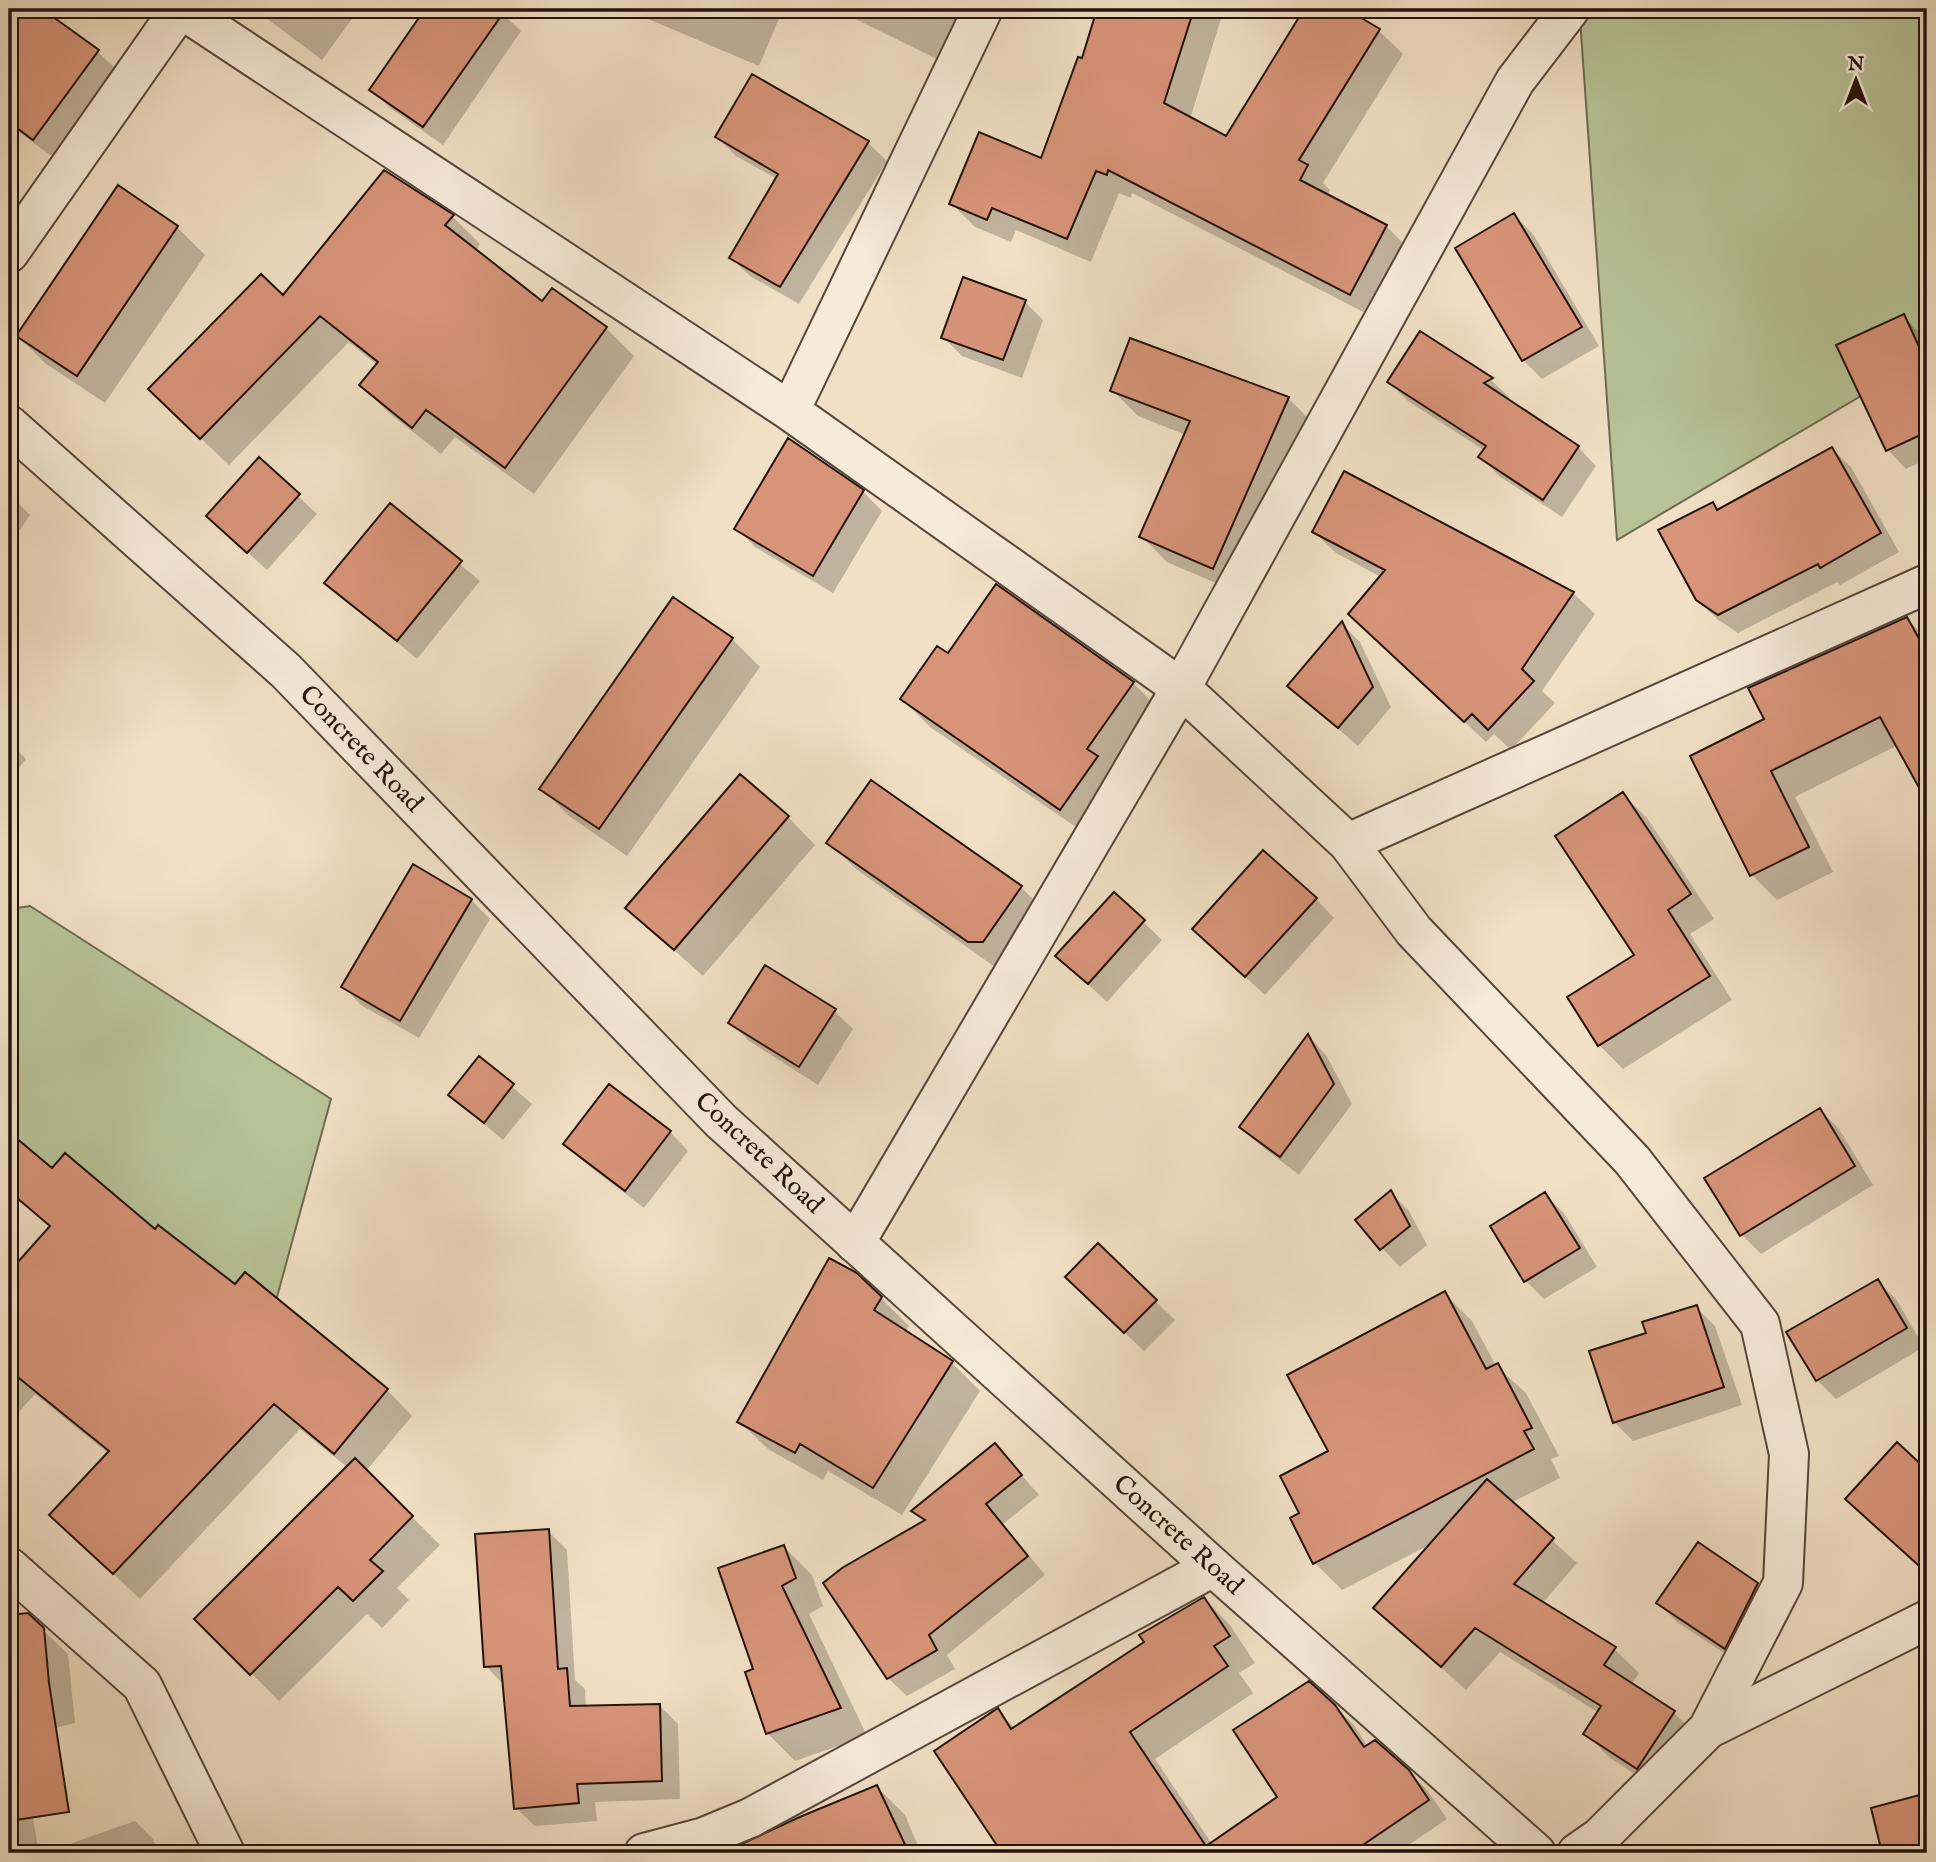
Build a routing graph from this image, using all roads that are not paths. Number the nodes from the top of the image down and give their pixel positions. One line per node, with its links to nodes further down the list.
1 (181, 9): 4 (street); 5 (street)
2 (984, 9): 5 (street)
3 (1570, 9): 8 (street)
4 (9, 253)
5 (790, 411): 8 (street)
6 (9, 425): 10 (street, Concrete Road)
7 (1927, 584): 9 (street)
8 (1181, 688): 9 (street); 10 (street)
9 (1348, 843): 14 (street)
10 (855, 1242): 12 (street, Concrete Road)
11 (9, 1567): 16 (street)
12 (1213, 1567): 15 (street); 18 (street, Concrete Road)
13 (1927, 1620): 14 (street)
14 (1708, 1729): 19 (street)
15 (707, 1845): 17 (street)
16 (225, 1853)
17 (644, 1853)
18 (1535, 1853)
19 (1577, 1853)

